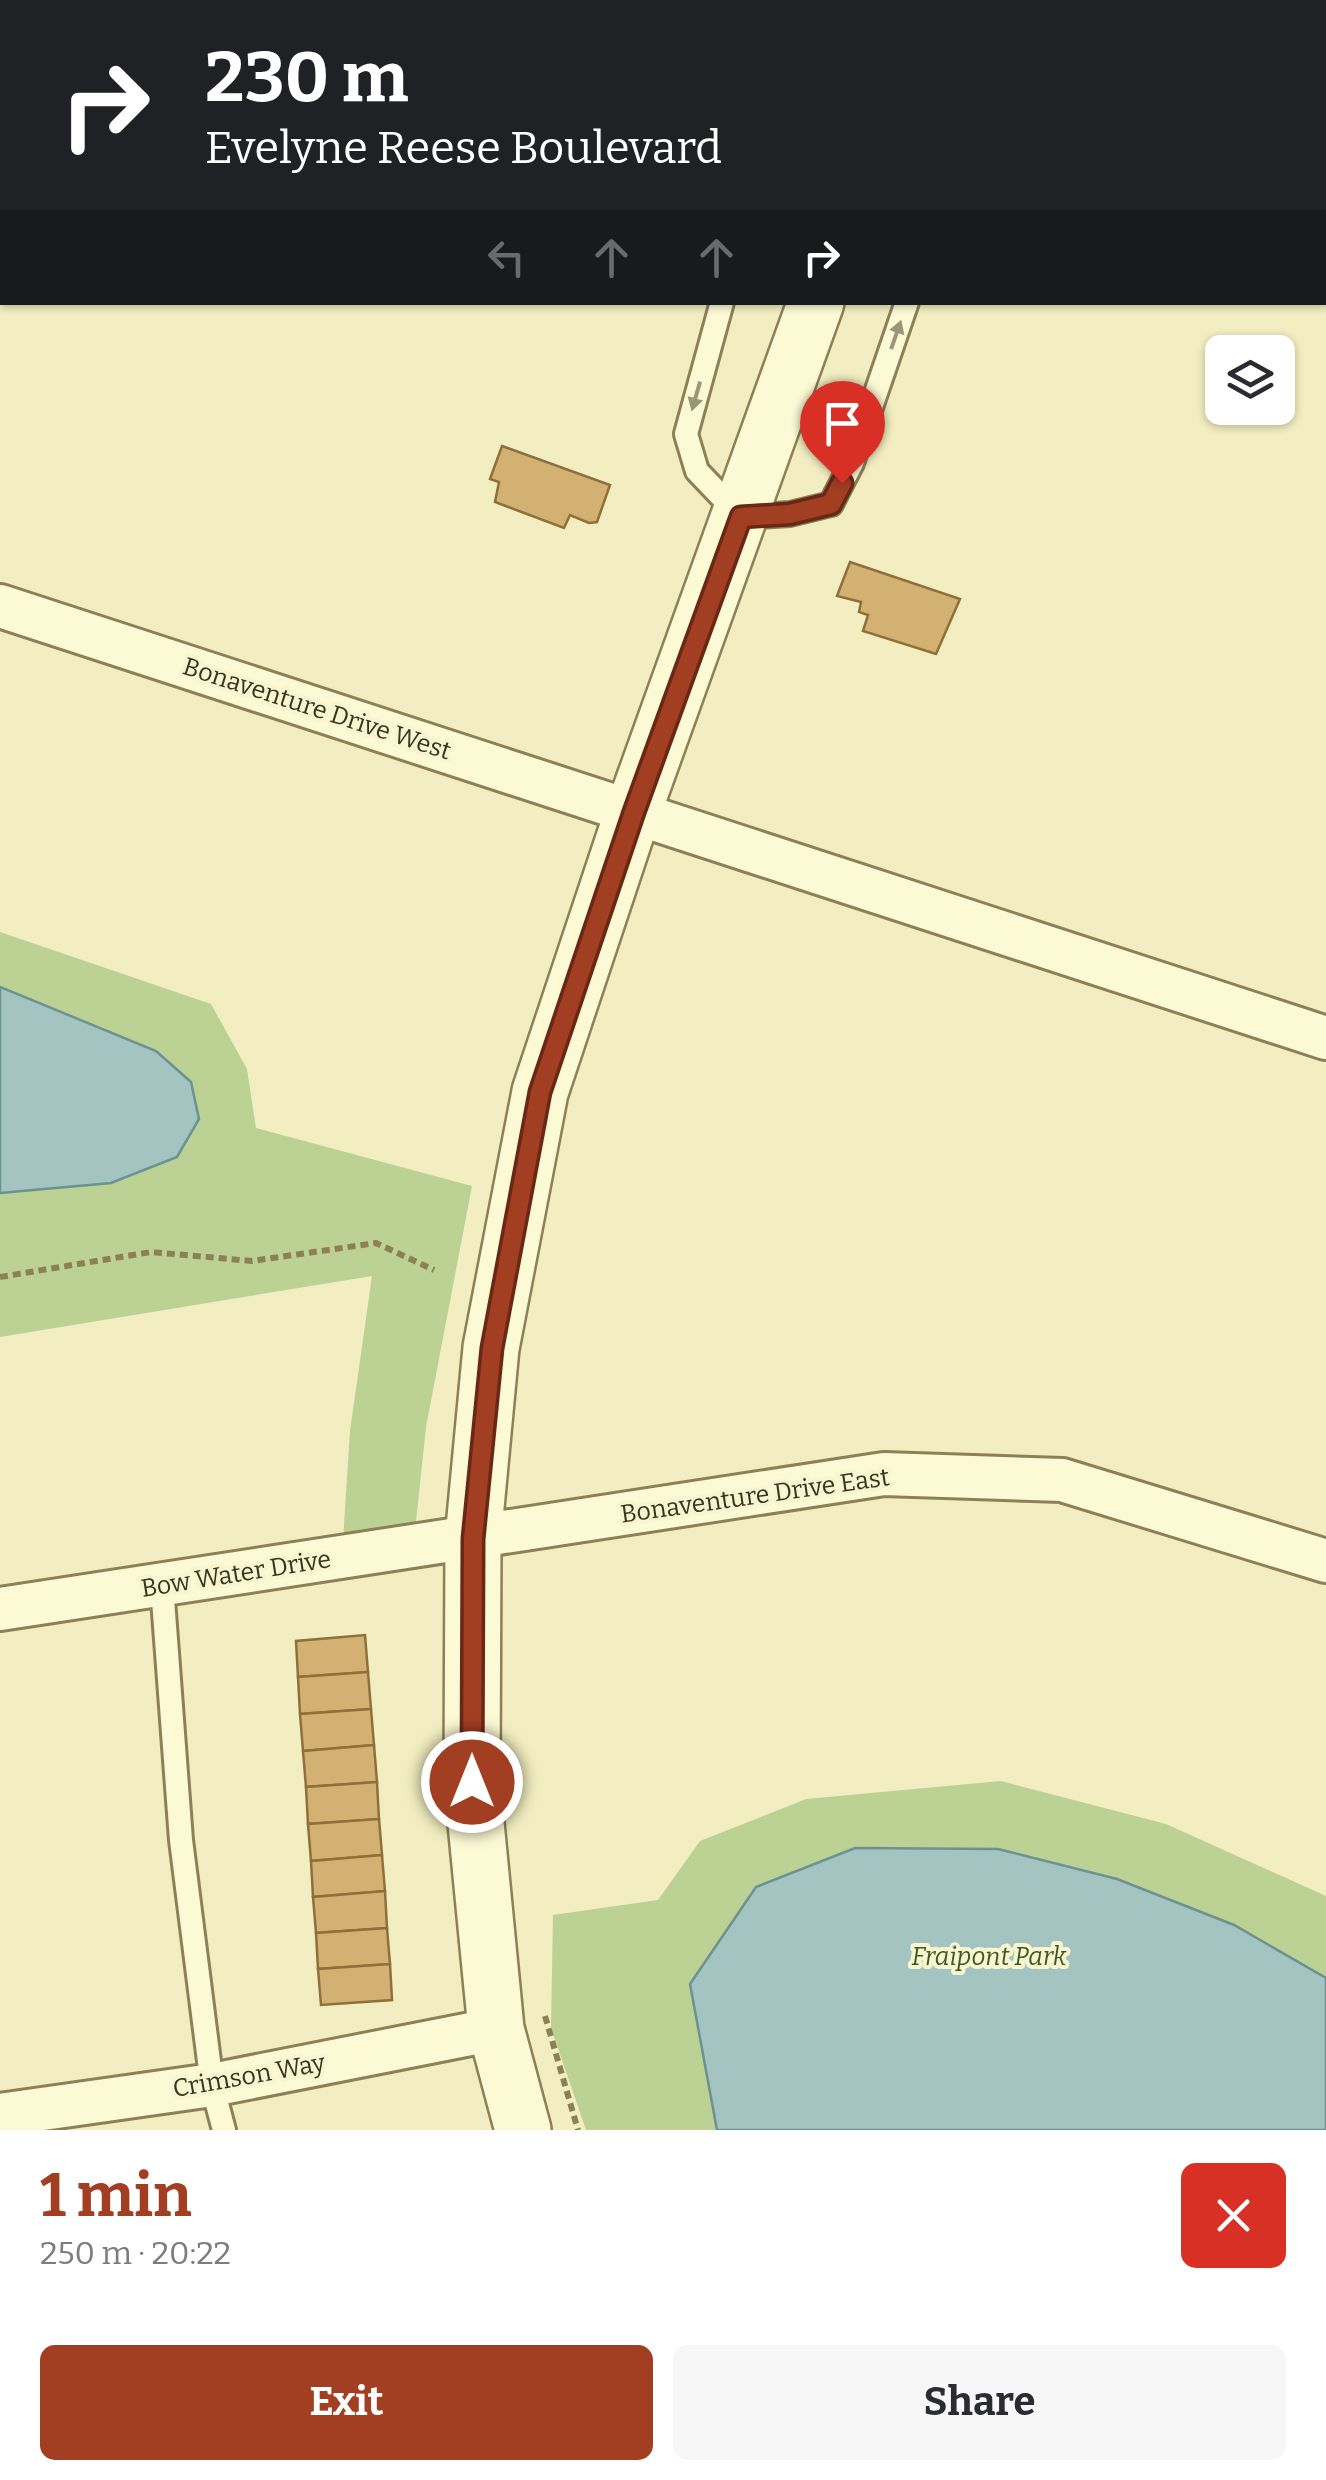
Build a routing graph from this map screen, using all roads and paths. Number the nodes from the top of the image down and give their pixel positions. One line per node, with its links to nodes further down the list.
1 (721, 305): 4 (lane, one-way to 4)
2 (815, 305): 4 (street)
3 (905, 305): 4 (lane, one-way to 3)
4 (741, 517): 6 (street)
5 (0, 606): 6 (street, Bonaventure Drive West)
6 (634, 812): 7 (street); 10 (street)
7 (1326, 1038)
8 (434, 1270): 9 (path)
9 (0, 1276)
10 (473, 1539): 11 (street, Bonaventure Drive East); 12 (street, Bow Water Drive); 14 (street)
11 (1326, 1561)
12 (162, 1586): 13 (street, Bow Water Drive); 15 (lane)
13 (0, 1608)
14 (519, 2020): 15 (street, Crimson Way); 18 (street); 19 (path)
15 (212, 2085): 16 (street, Crimson Way); 17 (lane)
16 (0, 2115)
17 (224, 2130)
18 (523, 2130)
19 (578, 2130)

